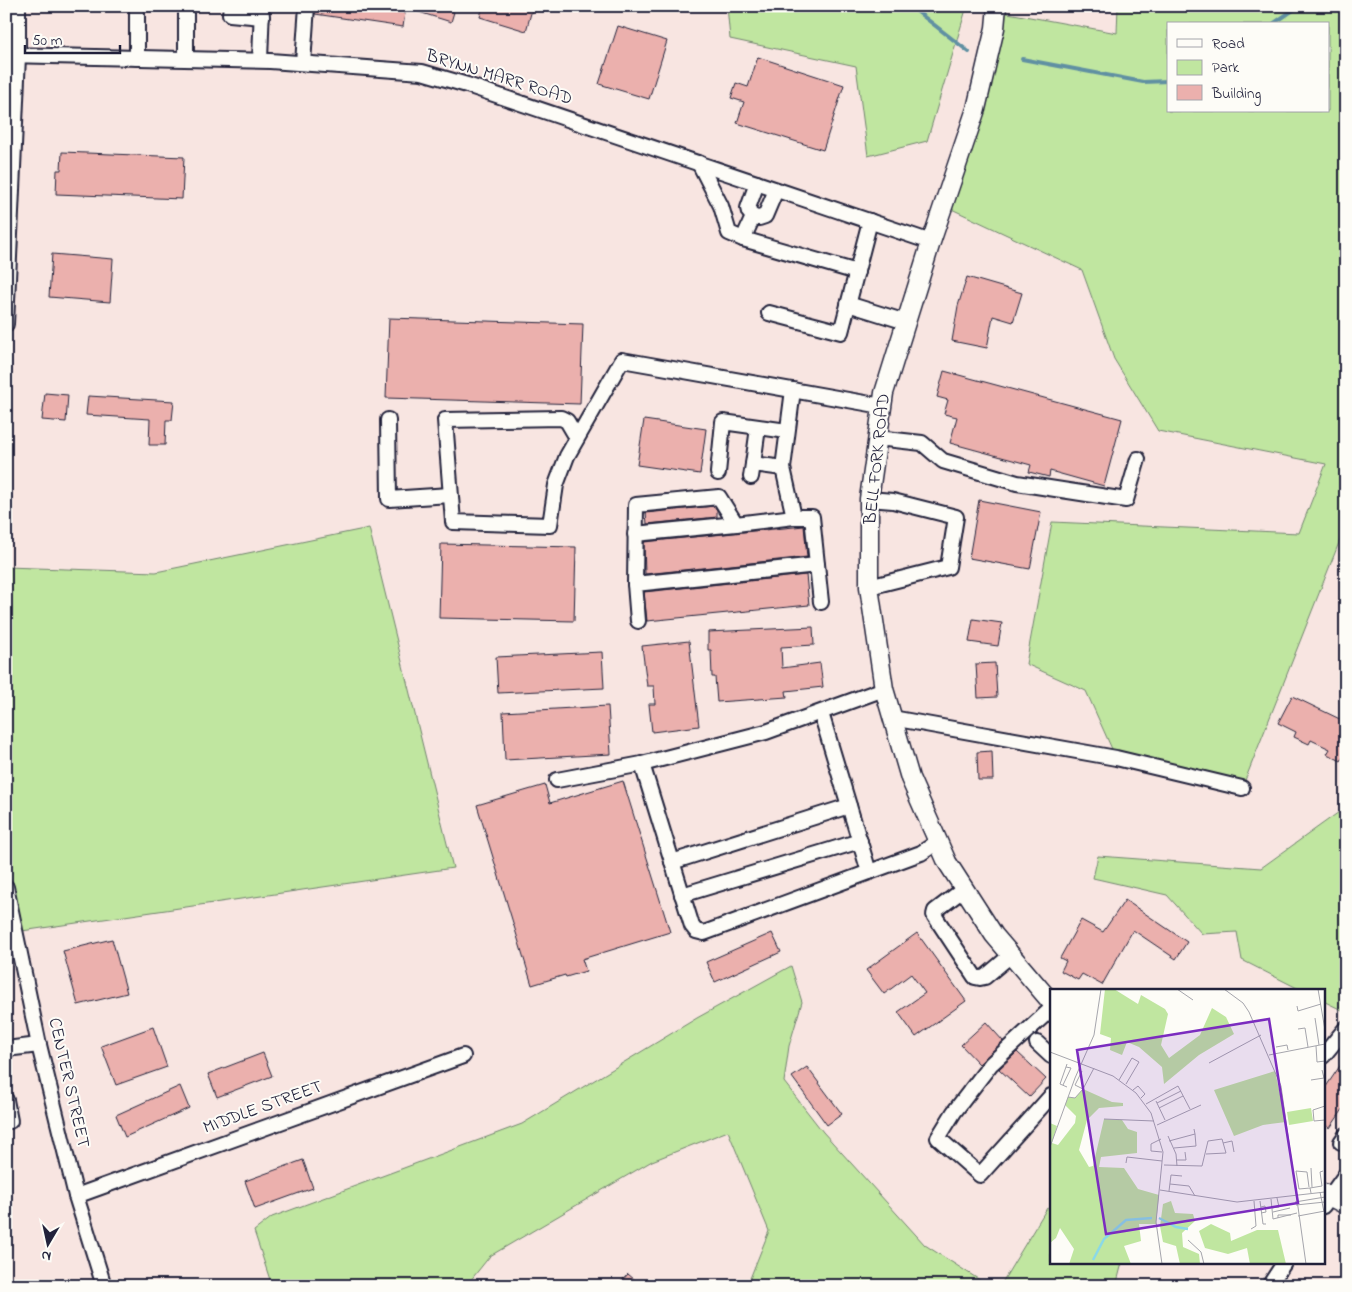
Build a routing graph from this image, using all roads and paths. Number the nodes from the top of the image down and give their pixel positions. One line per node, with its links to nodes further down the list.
1 (137, 6): 9 (street)
2 (186, 6): 10 (street)
3 (231, 6): 7 (street)
4 (307, 6): 12 (street)
5 (997, 6): 21 (main road, BELL FORK ROAD)
6 (14, 11): 8 (street)
7 (262, 11): 11 (street)
8 (12, 55): 9 (street, BRYNN MARR ROAD); 13 (street)
9 (137, 58): 10 (street, BRYNN MARR ROAD)
10 (186, 59): 11 (street, BRYNN MARR ROAD)
11 (260, 60): 12 (street, BRYNN MARR ROAD)
12 (304, 63): 14 (street, BRYNN MARR ROAD)
13 (10, 134): 19 (street)
14 (699, 163): 15 (street, BRYNN MARR ROAD); 20 (street)
15 (757, 183): 16 (street, BRYNN MARR ROAD); 17 (street)
16 (776, 190): 17 (street); 18 (street, BRYNN MARR ROAD)
17 (753, 217): 20 (street)
18 (870, 221): 21 (street, BRYNN MARR ROAD); 22 (street)
19 (8, 225): 26 (street)
20 (743, 239): 22 (street)
21 (931, 242): 25 (main road, BELL FORK ROAD)
22 (857, 272): 23 (street)
23 (848, 304): 24 (street); 25 (street)
24 (769, 313)
25 (906, 322): 28 (main road, BELL FORK ROAD)
26 (6, 324)
27 (793, 390): 28 (street); 31 (street); 32 (street)
28 (882, 406): 33 (main road, BELL FORK ROAD)
29 (388, 420): 37 (street)
30 (758, 428): 31 (street); 35 (street); 36 (street)
31 (787, 431): 35 (street)
32 (577, 438): 37 (street); 37 (street)
33 (876, 438): 34 (street); 38 (main road, BELL FORK ROAD)
34 (1138, 459)
35 (783, 468): 39 (street)
36 (718, 474)
37 (450, 495)
38 (869, 499): 44 (main road, BELL FORK ROAD); 44 (street)
39 (794, 517): 40 (street); 42 (street)
40 (736, 524): 41 (street); 41 (street)
41 (635, 534): 43 (street)
42 (817, 565): 43 (street); 45 (street)
43 (635, 584): 46 (street)
44 (869, 587): 47 (main road, BELL FORK ROAD)
45 (821, 602)
46 (638, 621)
47 (884, 689): 48 (street); 49 (main road, BELL FORK ROAD)
48 (821, 713): 50 (street); 53 (street)
49 (892, 718): 52 (street); 55 (main road, BELL FORK ROAD)
50 (642, 764): 51 (street); 56 (street)
51 (557, 780)
52 (1242, 788)
53 (849, 806): 54 (street); 56 (street)
54 (860, 841): 57 (street); 60 (street)
55 (938, 842): 57 (street); 59 (main road, BELL FORK ROAD)
56 (672, 862): 60 (street)
57 (869, 872): 60 (street)
58 (6, 887): 66 (street, CENTER STREET)
59 (964, 889): 61 (main road, BELL FORK ROAD); 61 (street)
60 (682, 895)
61 (1011, 955): 62 (main road, BELL FORK ROAD)
62 (1050, 1001)
63 (1050, 1010): 71 (street)
64 (1346, 1028): 69 (street)
65 (1037, 1043): 68 (street)
66 (39, 1045): 67 (street); 75 (street, CENTER STREET)
67 (6, 1049)
68 (1050, 1055)
69 (1324, 1055)
70 (463, 1056): 75 (street, MIDDLE STREET)
71 (1050, 1097)
72 (6, 1100): 73 (street)
73 (10, 1121)
74 (1346, 1174): 76 (street)
75 (76, 1196): 79 (street, CENTER STREET)
76 (1325, 1199): 77 (main road)
77 (1346, 1205)
78 (1283, 1264): 80 (street)
79 (104, 1286)
80 (1269, 1286)

